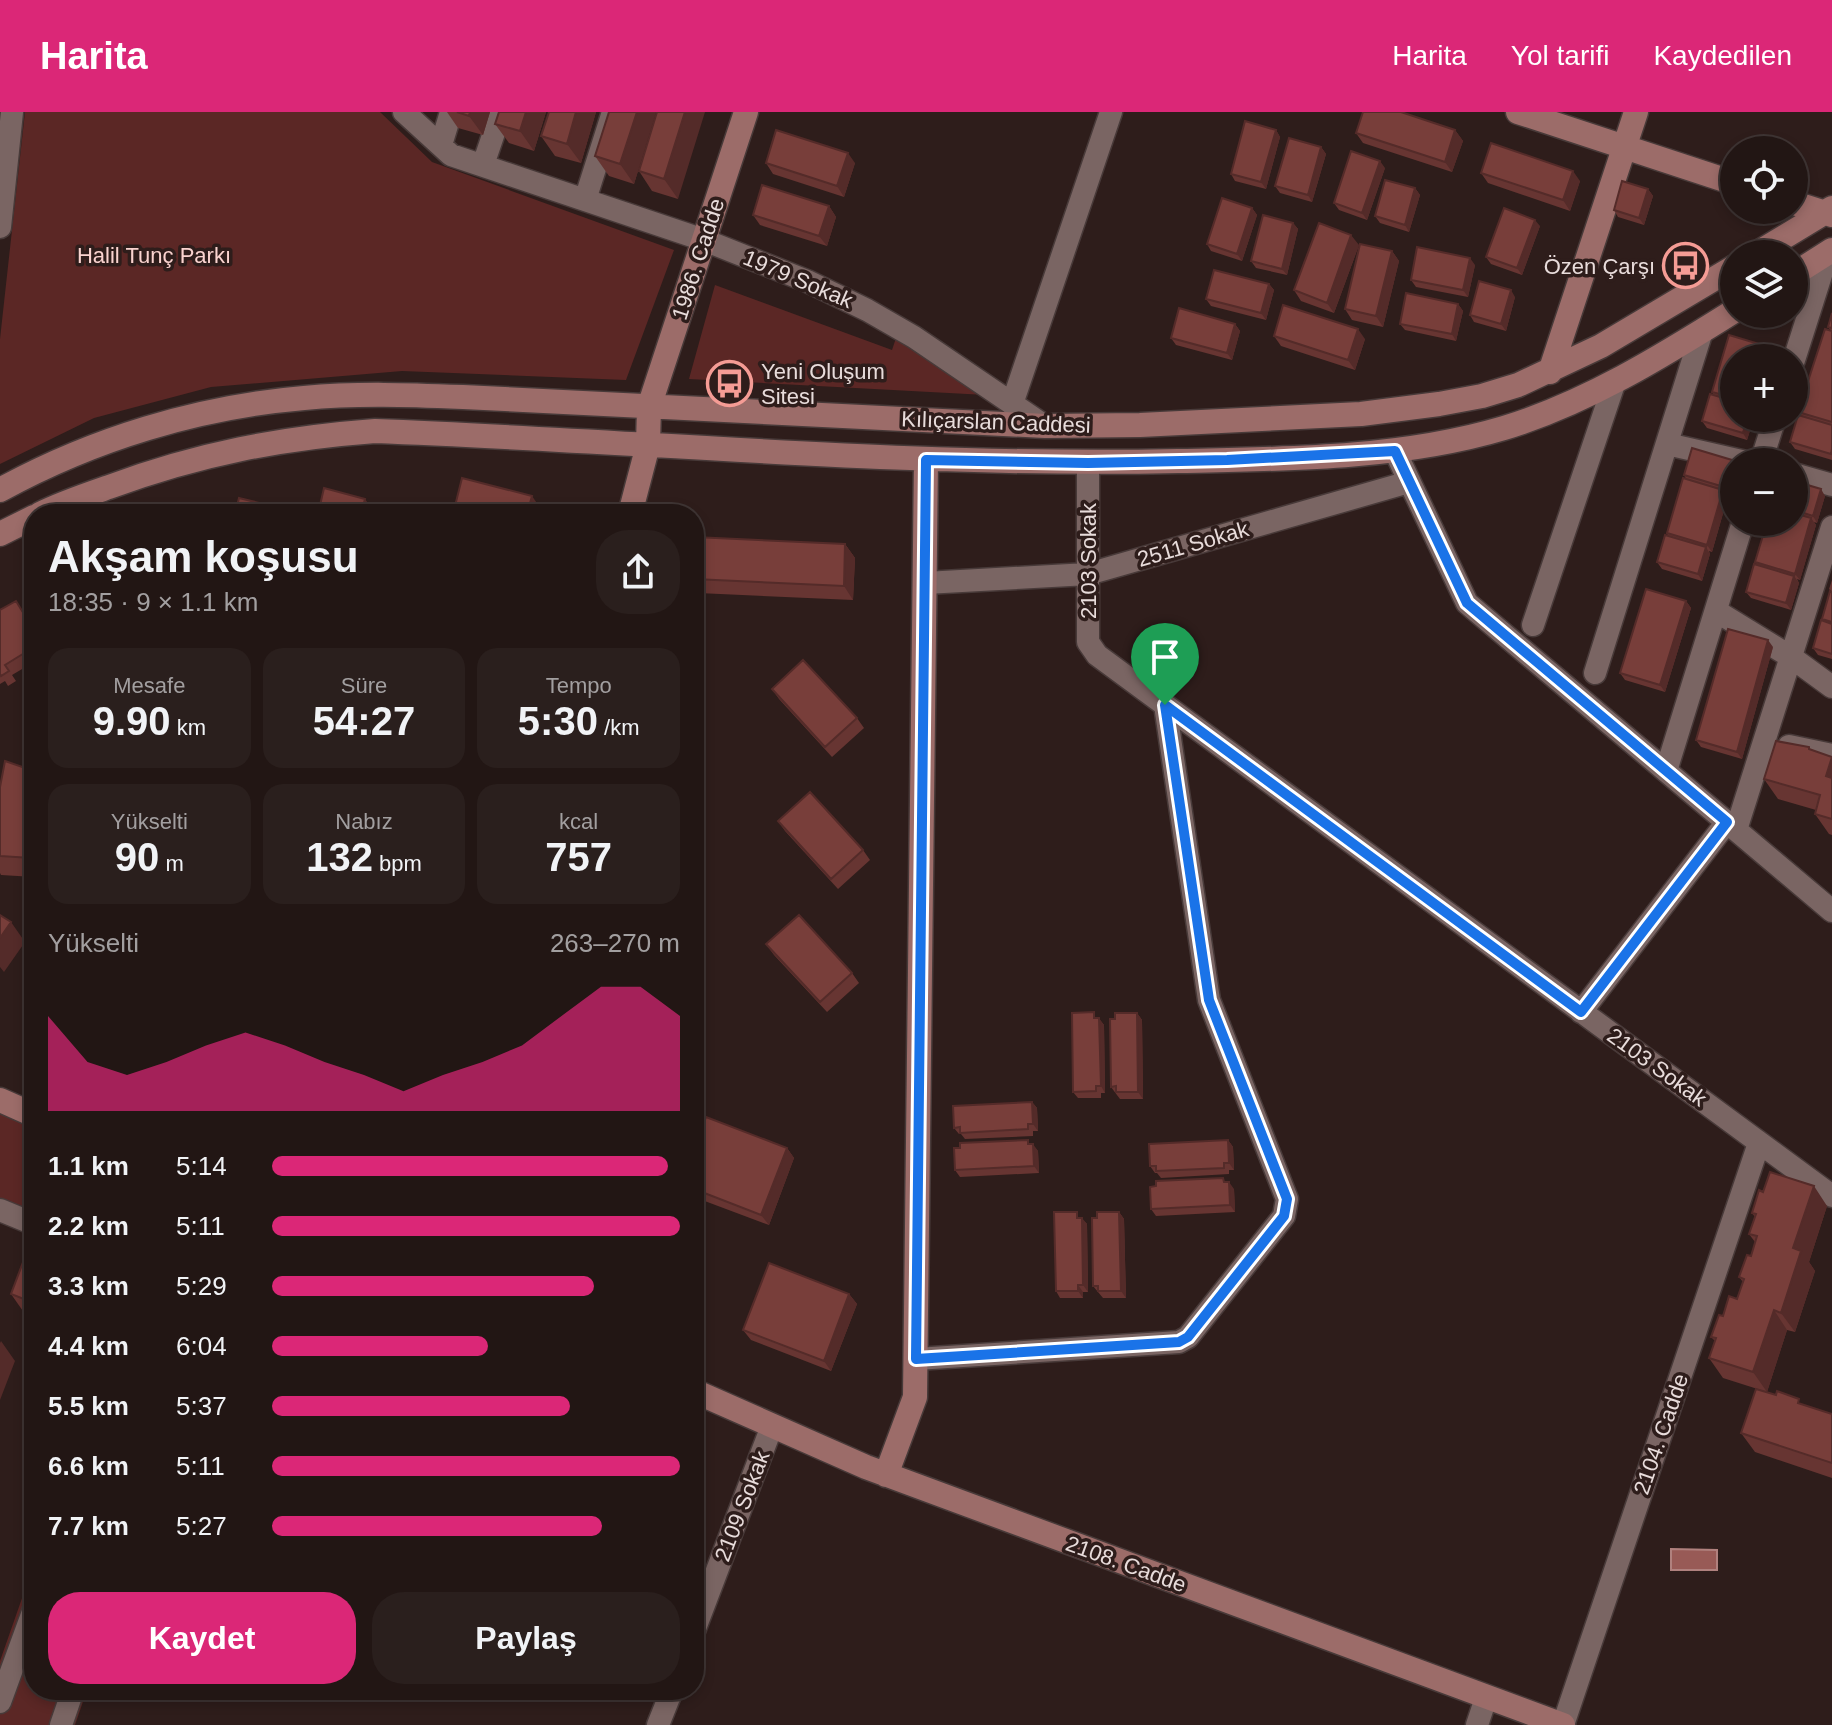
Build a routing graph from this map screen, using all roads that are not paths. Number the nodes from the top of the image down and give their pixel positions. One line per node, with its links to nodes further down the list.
1 (12, 112): 11 (street)
2 (404, 112): 10 (street, 1979 Sokak)
3 (451, 112): 10 (street)
4 (501, 112): 13 (street)
5 (613, 112): 15 (street)
6 (746, 112): 19 (main road, 1986. Cadde)
7 (1111, 112): 29 (street)
8 (1518, 112): 12 (main road)
9 (1636, 112): 12 (main road)
10 (441, 145): 13 (street, 1979 Sokak)
11 (4, 146): 18 (street)
12 (1625, 147): 14 (main road); 27 (main road)
13 (483, 165): 15 (street, 1979 Sokak)
14 (1720, 178)
15 (585, 200): 19 (street, 1979 Sokak)
16 (1808, 206): 17 (main road)
17 (1830, 212): 20 (main road)
18 (0, 227)
19 (704, 240): 29 (street, 1979 Sokak); 30 (main road, 1986. Cadde)
20 (1781, 240)
21 (1830, 252): 22 (main road); 26 (street)
22 (1808, 265)
23 (1720, 275): 27 (main road, Kılıçarslan Caddesi)
24 (1720, 320): 25 (main road, Kılıçarslan Caddesi)
25 (1702, 331): 28 (main road, Kılıçarslan Caddesi); 32 (street)
26 (1799, 344)
27 (1550, 372): 31 (main road, Kılıçarslan Caddesi)
28 (1615, 381): 34 (main road, Kılıçarslan Caddesi); 51 (street)
29 (1012, 404): 31 (street, 1979 Sokak)
30 (649, 407): 31 (main road, Kılıçarslan Caddesi); 33 (main road, 1986. Cadde); 41 (main road, Kılıçarslan Caddesi)
31 (1045, 426)
32 (1667, 444): 35 (street); 53 (street)
33 (648, 445): 36 (main road, Kılıçarslan Caddesi); 42 (main road, Kılıçarslan Caddesi); 43 (main road, 1986. Cadde)
34 (1395, 451): 37 (main road, Kılıçarslan Caddesi); 39 (street)
35 (1720, 456)
36 (926, 460): 37 (main road, Kılıçarslan Caddesi); 49 (main road)
37 (1088, 463): 48 (street, 2103 Sokak)
38 (1808, 478): 40 (street)
39 (1409, 482): 48 (street, 2511 Sokak); 58 (street)
40 (1832, 485)
41 (0, 490)
42 (66, 504)
43 (633, 504)
44 (24, 522): 46 (main road)
45 (1832, 527): 52 (street)
46 (0, 534)
47 (1739, 536): 50 (street)
48 (1088, 574): 49 (street, 2511 Sokak); 55 (street, 2103 Sokak)
49 (925, 583): 68 (main road)
50 (1716, 611): 52 (street); 58 (street)
51 (1533, 625)
52 (1791, 657): 54 (street); 56 (street)
53 (1595, 673)
54 (1832, 687)
55 (1165, 705): 61 (street, 2103 Sokak); 68 (street)
56 (1765, 740): 57 (street); 59 (street)
57 (1832, 755)
58 (1666, 771): 59 (street)
59 (1732, 826): 60 (street); 61 (street)
60 (1832, 911)
61 (1581, 1012): 64 (street, 2103 Sokak)
62 (0, 1100): 63 (main road)
63 (24, 1111)
64 (1759, 1143): 65 (street, 2103 Sokak); 78 (street, 2104. Cadde)
65 (1832, 1196)
66 (0, 1210): 67 (street)
67 (24, 1220)
68 (916, 1359): 71 (main road)
69 (704, 1395): 70 (main road, 2108. Cadde)
70 (772, 1426): 71 (main road, 2108. Cadde); 72 (street, 2109 Sokak)
71 (886, 1475): 74 (main road, 2108. Cadde)
72 (704, 1605)
73 (24, 1636): 77 (street)
74 (1486, 1698): 78 (main road, 2108. Cadde); 81 (street)
75 (70, 1700): 79 (street)
76 (668, 1700): 80 (street)
77 (0, 1702)
78 (1553, 1723)
79 (61, 1725)
80 (658, 1725)
81 (1477, 1725)

